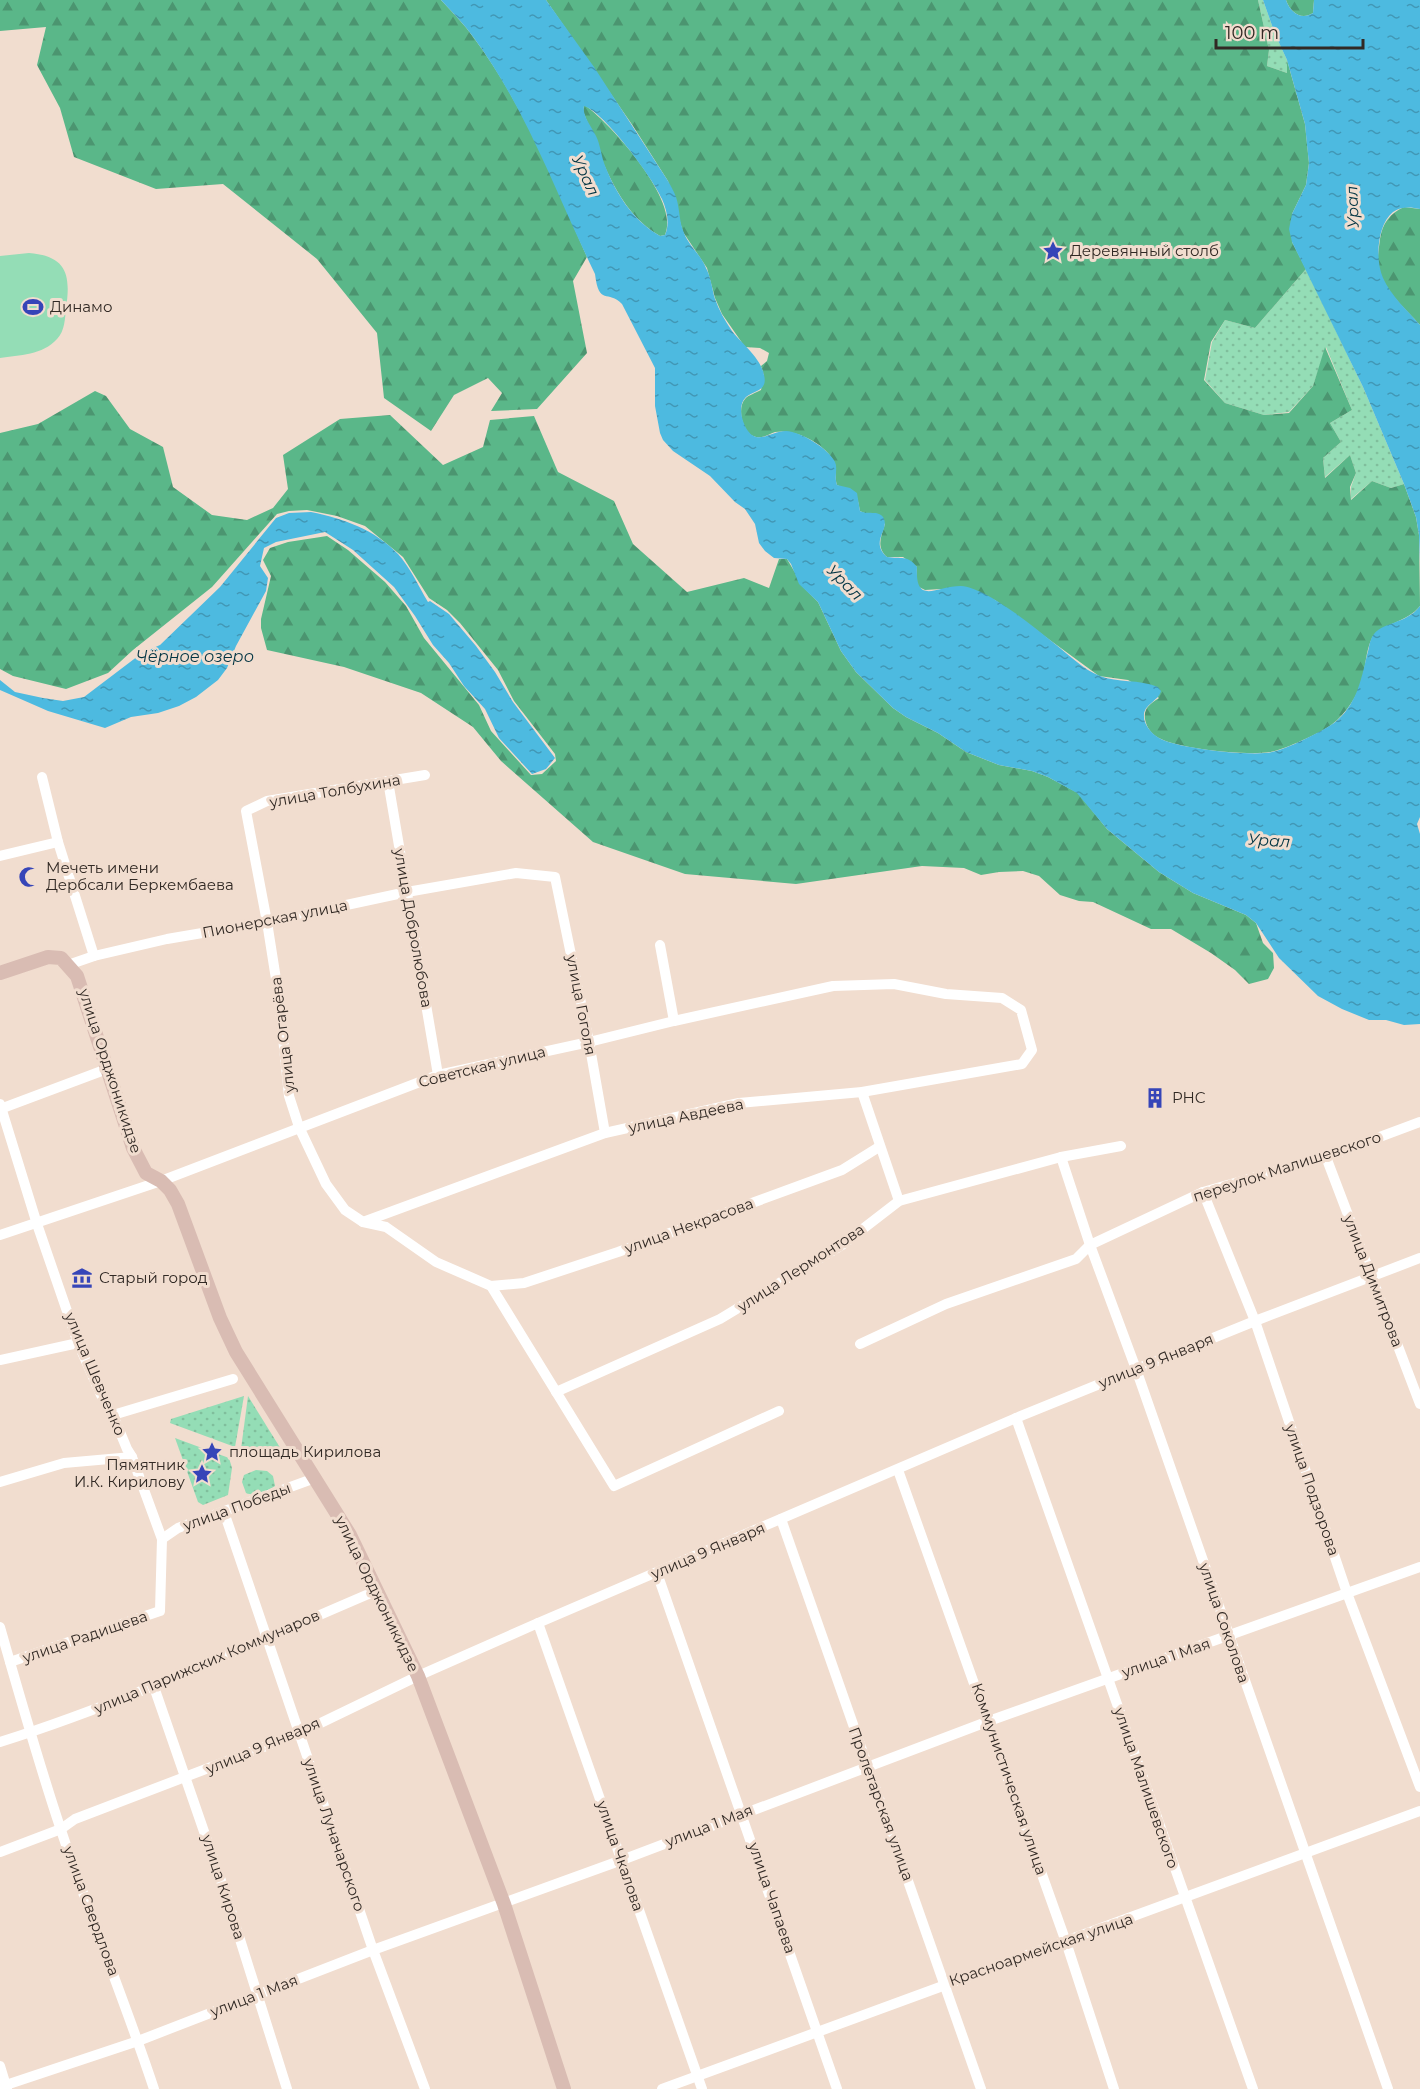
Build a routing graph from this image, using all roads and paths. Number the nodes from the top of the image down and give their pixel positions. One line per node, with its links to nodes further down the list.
1 (425, 775): 3 (street, улица Толбухина)
2 (42, 777): 5 (street)
3 (388, 781): 4 (street, улица Толбухина); 8 (street, улица Добролюбова)
4 (246, 811): 9 (street, улица Огарёва)
5 (58, 842): 6 (street); 11 (street)
6 (0, 856)
7 (555, 877): 8 (street, Пионерская улица); 15 (street, улица Гоголя)
8 (407, 892): 9 (street, Пионерская улица); 18 (street, улица Добролюбова)
9 (267, 922): 11 (street, Пионерская улица); 22 (street, улица Огарёва)
10 (660, 945): 14 (street)
11 (94, 956): 12 (street, Пионерская улица)
12 (68, 965): 13 (main road); 17 (main road, улица Орджоникидзе)
13 (0, 973)
14 (674, 1021): 15 (street, Советская улица); 16 (street, Советская улица)
15 (589, 1042): 18 (street, Советская улица); 23 (street, улица Гоголя)
16 (1022, 1064): 19 (street, улица Авдеева)
17 (107, 1069): 20 (street); 28 (main road, улица Орджоникидзе)
18 (438, 1075): 22 (street, Советская улица)
19 (862, 1092): 23 (street, улица Авдеева); 25 (street)
20 (0, 1107): 32 (street, улица Шевченко)
21 (1420, 1122): 27 (street, переулок Малишевского)
22 (299, 1127): 28 (street, Советская улица); 31 (street, улица Огарёва)
23 (605, 1133): 31 (street, улица Авдеева)
24 (1121, 1146): 26 (street, улица Лермонтова)
25 (879, 1147): 30 (street); 37 (street, улица Некрасова)
26 (1061, 1157): 30 (street, улица Лермонтова); 34 (street, улица Соколова)
27 (1326, 1157): 29 (street, переулок Малишевского); 36 (street, улица Димитрова)
28 (161, 1181): 32 (street, Советская улица); 51 (main road, улица Орджоникидзе)
29 (1203, 1192): 34 (street, переулок Малишевского); 38 (street, улица Подзорова)
30 (899, 1201): 44 (street, улица Лермонтова)
31 (363, 1222): 37 (street, улица Огарёва)
32 (36, 1224): 33 (street, Советская улица); 39 (street, улица Шевченко)
33 (0, 1235)
34 (1090, 1245): 40 (street, переулок Малишевского); 42 (street, улица Соколова)
35 (1420, 1258): 36 (street, улица 9 Января)
36 (1372, 1276): 38 (street, улица 9 Января); 45 (street, улица Димитрова)
37 (491, 1286): 44 (street)
38 (1255, 1321): 42 (street, улица 9 Января); 59 (street, улица Подзорова)
39 (78, 1343): 41 (street); 47 (street, улица Шевченко)
40 (860, 1344)
41 (0, 1360)
42 (1136, 1369): 48 (street, улица 9 Января); 63 (street, улица Соколова)
43 (233, 1379): 47 (street)
44 (556, 1392): 46 (street)
45 (1420, 1404)
46 (779, 1411)
47 (113, 1415): 49 (street, улица Шевченко)
48 (1017, 1418): 50 (street, улица 9 Января); 67 (street, улица Малишевского)
49 (132, 1457): 52 (street); 55 (street, улица Шевченко)
50 (898, 1470): 54 (street, улица 9 Января); 69 (street, Коммунистическая улица)
51 (315, 1478): 53 (street, улица Победы); 58 (main road, улица Орджоникидзе)
52 (0, 1482)
53 (224, 1512): 55 (street, улица Победы); 64 (street, улица Луначарского)
54 (781, 1520): 57 (street, улица 9 Января); 73 (street, Пролетарская улица)
55 (162, 1539): 60 (street, улица Шевченко)
56 (1420, 1567): 59 (street, улица 1 Мая)
57 (657, 1573): 61 (street, улица 9 Января); 77 (street, улица Чапаева)
58 (378, 1590): 64 (street, улица Парижских Коммунаров); 66 (main road, улица Орджоникидзе)
59 (1347, 1593): 63 (street, улица 1 Мая); 75 (street, улица Подзорова)
60 (160, 1611): 65 (street, улица Радищева)
61 (538, 1623): 66 (street, улица 9 Января); 81 (street, улица Чкалова)
62 (0, 1627): 65 (street, улица Свердлова)
63 (1228, 1636): 67 (street, улица 1 Мая); 80 (street, улица Соколова)
64 (265, 1637): 68 (street, улица Парижских Коммунаров); 71 (street, улица Луначарского)
65 (10, 1662): 70 (street, улица Свердлова)
66 (418, 1676): 71 (street, улица 9 Января); 83 (main road, улица Орджоникидзе)
67 (1109, 1678): 69 (street, улица 1 Мая); 82 (street, улица Малишевского)
68 (154, 1687): 70 (street, улица Парижских Коммунаров); 74 (street, улица Кирова)
69 (988, 1721): 73 (street, улица 1 Мая); 84 (street, Коммунистическая улица)
70 (30, 1733): 72 (street, улица Парижских Коммунаров); 78 (street, улица Свердлова)
71 (300, 1733): 74 (street, улица 9 Января); 85 (street, улица Луначарского)
72 (0, 1742)
73 (867, 1767): 77 (street, улица 1 Мая); 86 (street, Пролетарская улица)
74 (186, 1778): 78 (street, улица 9 Января); 87 (street, улица Кирова)
75 (1420, 1787)
76 (1420, 1811): 80 (street, Красноармейская улица)
77 (742, 1813): 81 (street, улица 1 Мая); 88 (street, улица Чапаева)
78 (61, 1829): 79 (street, улица 9 Января); 89 (street, улица Свердлова)
79 (0, 1851)
80 (1305, 1854): 82 (street, Красноармейская улица); 103 (street, улица Соколова)
81 (622, 1860): 83 (street, улица 1 Мая); 91 (street, улица Чкалова)
82 (1185, 1899): 84 (street, Красноармейская улица); 102 (street, улица Малишевского)
83 (504, 1904): 85 (street, улица 1 Мая); 96 (main road, улица Орджоникидзе)
84 (1066, 1942): 86 (street, Красноармейская улица); 101 (street, Коммунистическая улица)
85 (373, 1950): 87 (street, улица 1 Мая); 95 (street, улица Луначарского)
86 (945, 1984): 88 (street, Красноармейская улица); 100 (street, Пролетарская улица)
87 (256, 1994): 89 (street, улица 1 Мая); 94 (street, улица Кирова)
88 (818, 2032): 91 (street, Красноармейская улица); 99 (street, улица Чапаева)
89 (138, 2041): 92 (street, улица 1 Мая); 93 (street, улица Свердлова)
90 (0, 2066): 92 (street)
91 (698, 2075): 97 (street, Красноармейская улица); 98 (street, улица Чкалова)
92 (4, 2087)
93 (153, 2089)
94 (287, 2089)
95 (425, 2089)
96 (564, 2089)
97 (662, 2089)
98 (702, 2089)
99 (837, 2089)
100 (981, 2089)
101 (1114, 2089)
102 (1253, 2089)
103 (1388, 2089)

